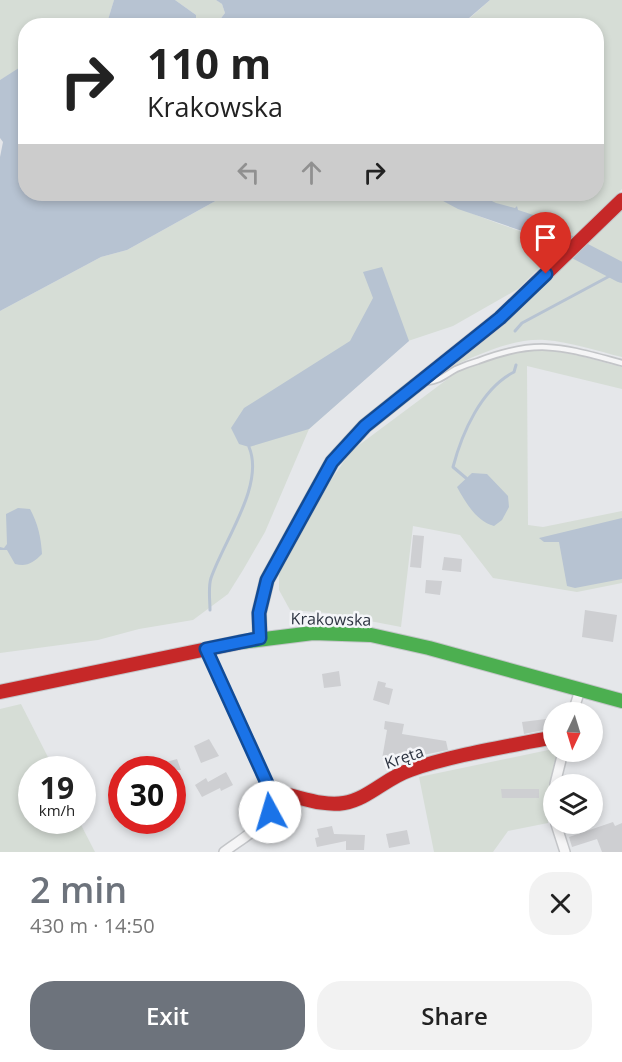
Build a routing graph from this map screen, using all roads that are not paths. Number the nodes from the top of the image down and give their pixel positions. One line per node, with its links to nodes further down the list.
1 (622, 200): 3 (street)
2 (622, 363): 3 (lane)
3 (419, 382): 4 (street)
4 (260, 638): 5 (street, Krakowska); 6 (street, Krakowska)
5 (206, 649): 7 (street, Krakowska); 11 (street)
6 (580, 690): 8 (street, Krakowska); 9 (street)
7 (0, 692)
8 (622, 701)
9 (576, 702)
10 (543, 740): 11 (street, Kręta)
11 (271, 792): 13 (street)
12 (559, 834): 14 (street)
13 (224, 852)
14 (565, 852)

